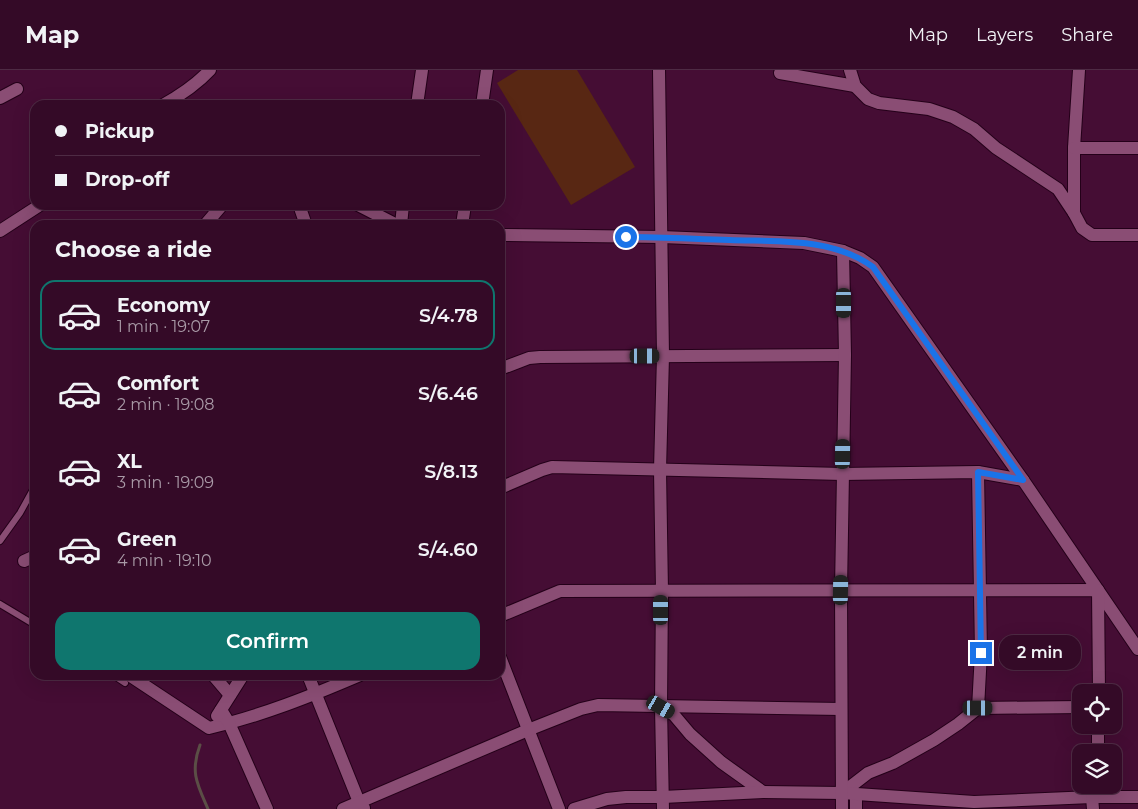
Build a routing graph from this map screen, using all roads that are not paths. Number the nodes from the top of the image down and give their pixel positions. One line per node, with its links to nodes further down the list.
1 (210, 70): 11 (street)
2 (422, 70): 12 (street)
3 (487, 70): 13 (street)
4 (659, 70): 25 (street)
5 (850, 70): 8 (street)
6 (1078, 70): 14 (street)
7 (780, 73): 8 (street)
8 (855, 86): 19 (street)
9 (17, 89): 10 (street)
10 (0, 98)
11 (172, 100)
12 (418, 100)
13 (483, 100)
14 (1074, 148): 15 (street); 19 (street)
15 (1138, 148)
16 (32, 210): 22 (street)
17 (218, 210): 20 (street)
18 (368, 210): 21 (street)
19 (1074, 213): 24 (street)
20 (209, 220)
21 (389, 220)
22 (0, 231)
23 (505, 235): 25 (street)
24 (1138, 235)
25 (662, 237): 26 (street); 27 (street)
26 (844, 251): 28 (street); 33 (street)
27 (663, 356): 28 (street); 29 (street); 30 (street)
28 (845, 356): 32 (street)
29 (505, 367)
30 (660, 470): 32 (street); 34 (street); 39 (street)
31 (978, 472): 32 (street); 33 (street); 40 (street)
32 (842, 474): 37 (street)
33 (1023, 480): 38 (street)
34 (505, 486)
35 (30, 495): 36 (lane)
36 (0, 540)
37 (841, 590): 39 (street); 40 (street); 56 (street)
38 (1098, 590): 40 (street); 44 (street); 51 (street)
39 (662, 591): 42 (street); 54 (street)
40 (981, 591): 57 (street)
41 (0, 604): 43 (lane)
42 (505, 614)
43 (30, 622)
44 (1138, 649)
45 (505, 670): 61 (street)
46 (129, 680): 60 (street)
47 (217, 680): 53 (street)
48 (240, 680): 53 (street)
49 (310, 680): 52 (street)
50 (348, 680): 52 (street)
51 (1099, 684)
52 (316, 694): 59 (street); 69 (street)
53 (230, 695): 58 (street)
54 (661, 707): 56 (street); 61 (street); 62 (street); 67 (street)
55 (1072, 707): 57 (street)
56 (841, 708): 63 (street)
57 (978, 708): 63 (street)
58 (221, 710): 59 (street); 60 (street)
59 (229, 723): 60 (street); 70 (street)
60 (209, 728)
61 (528, 730): 69 (street); 72 (street)
62 (763, 792): 63 (street); 67 (street)
63 (842, 793): 64 (street); 74 (street)
64 (856, 794): 68 (street); 75 (street)
65 (1094, 797): 66 (street); 68 (street)
66 (1138, 797)
67 (664, 803): 73 (street)
68 (978, 805)
69 (362, 806): 71 (street)
70 (267, 809)
71 (342, 809)
72 (559, 809)
73 (574, 809)
74 (842, 809)
75 (856, 809)

